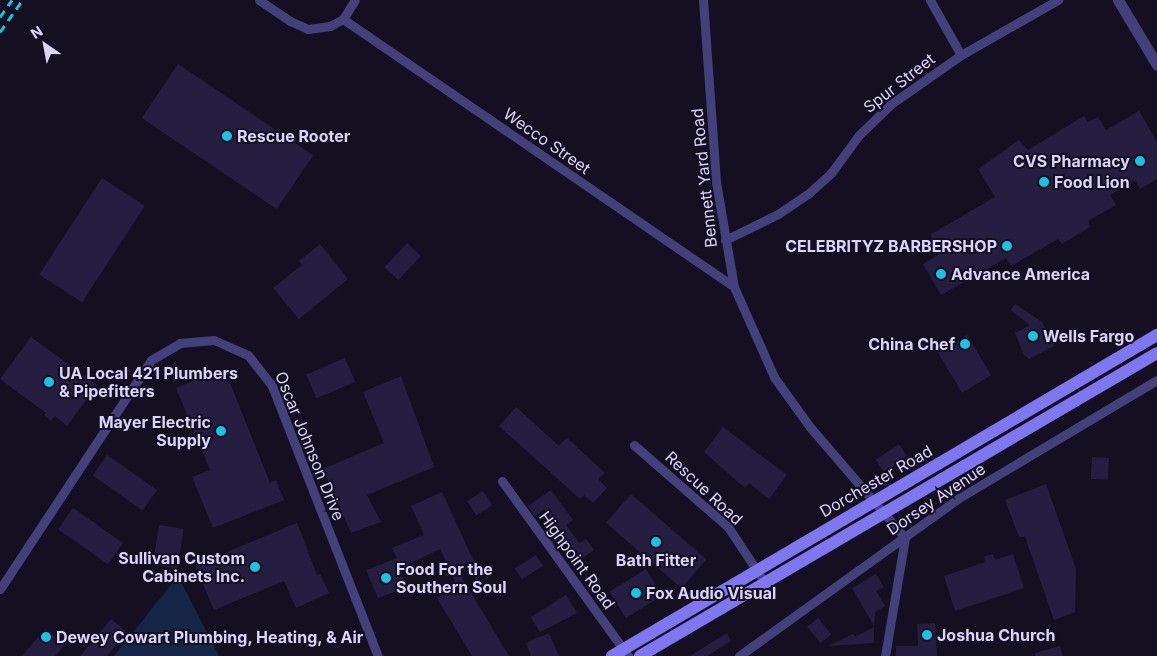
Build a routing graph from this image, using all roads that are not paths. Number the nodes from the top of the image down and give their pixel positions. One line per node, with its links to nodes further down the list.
1 (259, 0): 7 (street)
2 (355, 0): 7 (street)
3 (703, 0): 10 (street, Bennett Yard Road)
4 (930, 0): 8 (street)
5 (1058, 0): 8 (street, Spur Street)
6 (1118, 0): 9 (street)
7 (343, 19): 11 (street, Wecco Street)
8 (961, 56): 10 (street, Spur Street)
9 (1157, 65)
10 (725, 240): 11 (street, Bennett Yard Road)
11 (734, 287): 19 (street, Bennett Yard Road)
12 (1157, 335): 15 (main road, Dorchester Road)
13 (1157, 353): 16 (main road, Dorchester Road)
14 (1157, 380): 21 (street, Dorsey Avenue)
15 (1038, 405): 16 (main road); 19 (main road, Dorchester Road)
16 (1045, 417): 20 (main road, Dorchester Road)
17 (634, 445): 22 (street, Rescue Road)
18 (502, 481): 25 (street, Highpoint Road)
19 (873, 502): 20 (street, Bennett Yard Road); 22 (main road, Dorchester Road)
20 (881, 513): 21 (street, Bennett Yard Road); 23 (main road, Dorchester Road)
21 (905, 538): 28 (street, Dorsey Avenue); 29 (street)
22 (757, 570): 23 (street, Rescue Road); 25 (main road, Dorchester Road)
23 (765, 583): 27 (main road, Dorchester Road)
24 (0, 589): 26 (street, Oscar Johnson Drive)
25 (621, 654)
26 (378, 656)
27 (640, 656)
28 (740, 656)
29 (885, 656)

